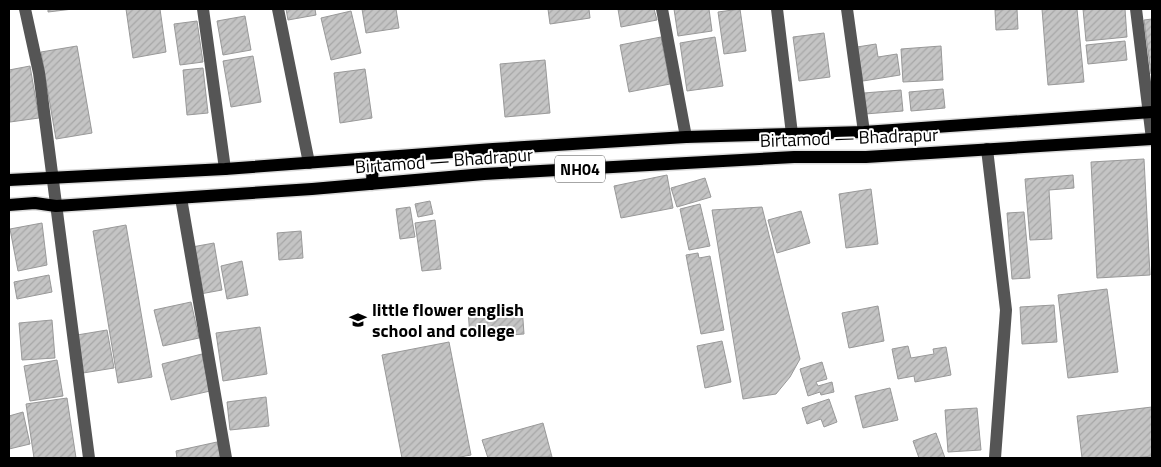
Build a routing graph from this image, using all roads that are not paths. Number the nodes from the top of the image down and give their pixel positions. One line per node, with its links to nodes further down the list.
1 (24, 9): 17 (street)
2 (203, 9): 16 (street)
3 (278, 9): 15 (street)
4 (662, 9): 11 (street)
5 (777, 9): 10 (street)
6 (847, 9): 9 (street)
7 (1136, 9): 8 (street)
8 (1151, 112): 9 (main road, Birtamod — Bhadrapur / NH04); 12 (street)
9 (864, 132): 10 (main road, Birtamod — Bhadrapur / NH04)
10 (792, 134): 11 (main road, Birtamod — Bhadrapur / NH04)
11 (686, 137): 14 (main road, Birtamod — Bhadrapur / NH04)
12 (1152, 139): 13 (main road, Birtamod — Bhadrapur / NH04)
13 (987, 149): 19 (main road, Birtamod — Bhadrapur / NH04); 25 (street)
14 (373, 158): 15 (main road, Birtamod — Bhadrapur / NH04); 19 (main road)
15 (309, 163): 16 (main road, Birtamod — Bhadrapur / NH04)
16 (225, 169): 17 (main road, Birtamod — Bhadrapur / NH04)
17 (52, 177): 18 (main road, Birtamod — Bhadrapur / NH04); 22 (street)
18 (9, 180)
19 (372, 184): 20 (main road, Birtamod — Bhadrapur / NH04)
20 (181, 198): 22 (main road, Birtamod — Bhadrapur / NH04); 24 (street)
21 (9, 205): 22 (main road, Birtamod — Bhadrapur / NH04)
22 (56, 206): 23 (street)
23 (89, 458)
24 (226, 458)
25 (995, 458)

